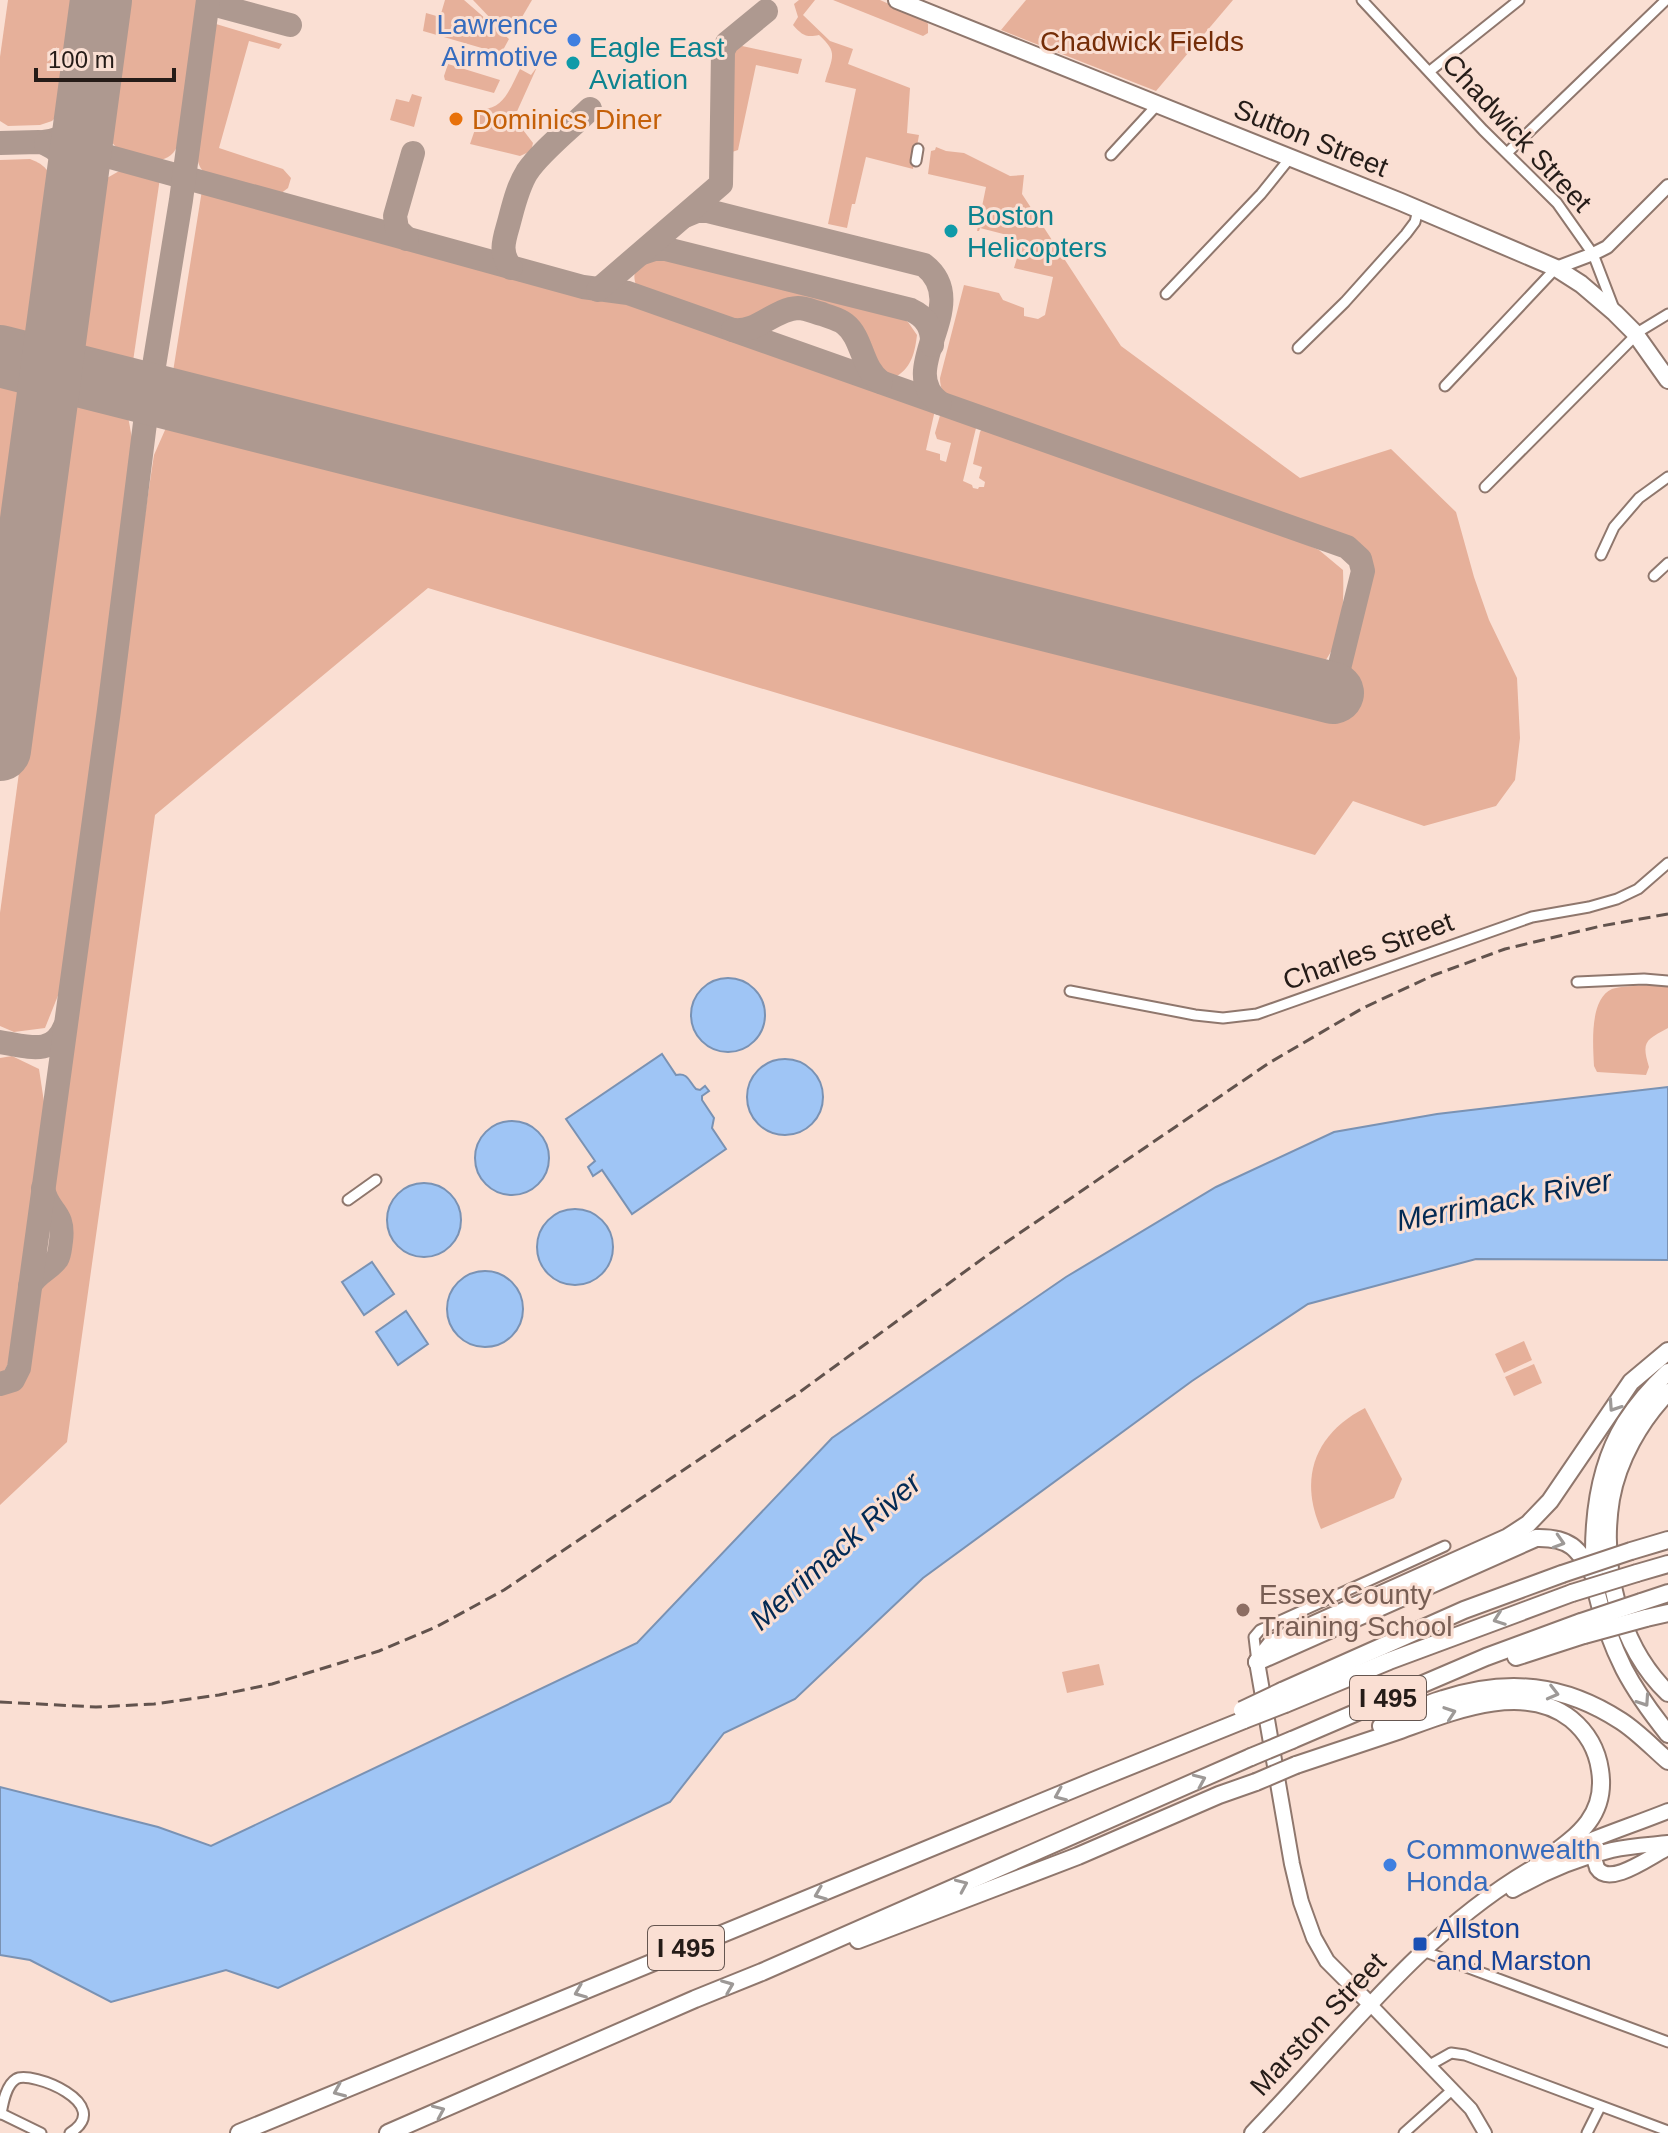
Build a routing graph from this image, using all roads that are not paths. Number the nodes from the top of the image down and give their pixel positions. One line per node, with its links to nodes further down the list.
1 (898, 0): 6 (highway, Sutton Street)
2 (1362, 0): 5 (street, Chadwick Street)
3 (1519, 0): 5 (street)
4 (1666, 0): 8 (street)
5 (1430, 71): 8 (street, Chadwick Street)
6 (1158, 104): 9 (street); 10 (highway, Sutton Street)
7 (918, 149): 11 (street)
8 (1507, 153): 14 (street, Chadwick Street)
9 (1111, 155)
10 (1290, 158): 13 (highway, Sutton Street); 16 (street)
11 (916, 161)
12 (1668, 186): 14 (street)
13 (1418, 210): 15 (highway, Sutton Street); 20 (street)
14 (1593, 254): 15 (street); 17 (street, Chadwick Street)
15 (1556, 268): 17 (highway, Sutton Street); 22 (street)
16 (1166, 294)
17 (1615, 313): 19 (highway, Sutton Street)
18 (1668, 314): 19 (street)
19 (1636, 335): 21 (highway, Sutton Street); 24 (street)
20 (1298, 348)
21 (1668, 380)
22 (1445, 386)
23 (1668, 477): 25 (street)
24 (1485, 487)
25 (1601, 555)
26 (1668, 563): 27 (street)
27 (1654, 576)
28 (1668, 863): 31 (street, Charles Street)
29 (1668, 981): 30 (street)
30 (1577, 982)
31 (1070, 991)
32 (376, 1180): 33 (street)
33 (348, 1200)
34 (1668, 1351): 44 (highway, one-way to 44)
35 (1668, 1372): 40 (highway)
36 (1668, 1392): 45 (highway)
37 (1668, 1540): 46 (highway, bridge)
38 (1445, 1546): 44 (street)
39 (1668, 1564): 46 (highway, I 495, one-way to 46, bridge)
40 (1595, 1578): 44 (highway, one-way to 40); 47 (highway, one-way to 47)
41 (1668, 1593): 42 (highway, I 495)
42 (1644, 1610): 43 (highway); 56 (highway, I 495, one-way to 42, bridge)
43 (1668, 1613)
44 (1257, 1662): 57 (main road)
45 (1668, 1693)
46 (1284, 1698): 66 (highway, I 495, one-way to 66, bridge)
47 (1668, 1734)
48 (1668, 1761): 49 (highway, one-way to 48)
49 (1296, 1765): 54 (highway, one-way to 54); 56 (highway, bridge)
50 (1668, 1811): 51 (main road, Marston Street)
51 (1615, 1832): 53 (main road); 54 (main road, Marston Street)
52 (1668, 1846): 53 (main road, Marston Street); 53 (main road)
53 (1593, 1855): 55 (main road, Marston Street)
54 (1537, 1866): 55 (main road, Marston Street)
55 (1423, 1951): 57 (main road, Marston Street); 58 (street)
56 (762, 1972): 67 (highway, I 495, one-way to 56)
57 (1369, 2003): 59 (street); 68 (main road, Marston Street)
58 (1668, 2042)
59 (1428, 2066): 60 (street); 61 (street)
60 (1452, 2090): 69 (street); 70 (street)
61 (1600, 2107): 63 (street); 71 (street)
62 (0, 2114): 64 (street); 65 (street)
63 (1668, 2131)
64 (41, 2133)
65 (70, 2133)
66 (239, 2133)
67 (388, 2133)
68 (1252, 2133)
69 (1404, 2133)
70 (1485, 2133)
71 (1587, 2133)

